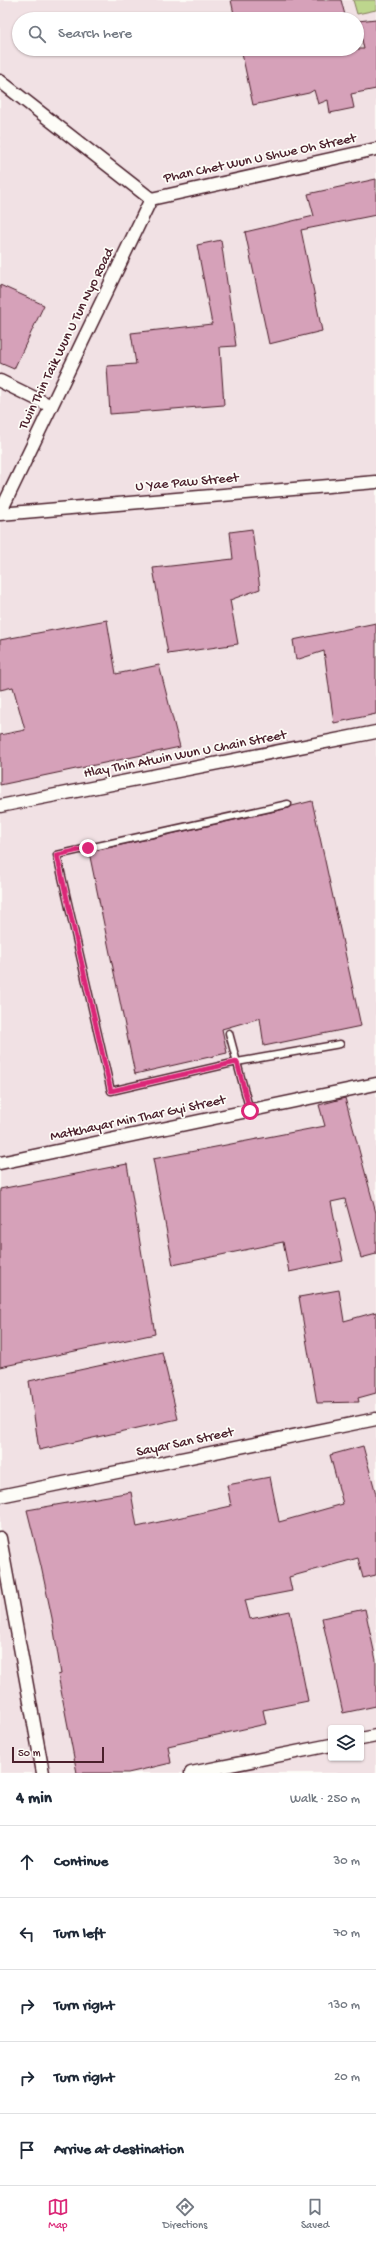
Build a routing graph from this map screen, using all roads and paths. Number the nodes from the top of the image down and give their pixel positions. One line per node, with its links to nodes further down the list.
1 (0, 81): 3 (street)
2 (376, 150): 3 (street, Phan Chet Wun U Shwe Oh Street)
3 (151, 198): 5 (street, Twin Thin Taik Wun U Tun Nyo Road)
4 (0, 381): 5 (street)
5 (52, 406): 7 (street, Twin Thin Taik Wun U Tun Nyo Road)
6 (376, 482): 7 (street, U Yae Paw Street)
7 (0, 514)
8 (376, 732): 10 (street, Hlay Thin Atwin Wun U Chain Street)
9 (288, 804): 13 (lane)
10 (0, 806)
11 (229, 1033): 13 (lane)
12 (340, 1044): 13 (lane)
13 (237, 1062): 15 (lane)
14 (376, 1084): 15 (street, Matkhayar Min Thar Gyi Street)
15 (250, 1111): 16 (street, Matkhayar Min Thar Gyi Street)
16 (0, 1163)
17 (376, 1419): 18 (street, Sayar San Street)
18 (0, 1496)
19 (0, 1538): 23 (street)
20 (376, 1736): 21 (street)
21 (364, 1738)
22 (328, 1746): 24 (street)
23 (43, 1773)
24 (191, 1773)

